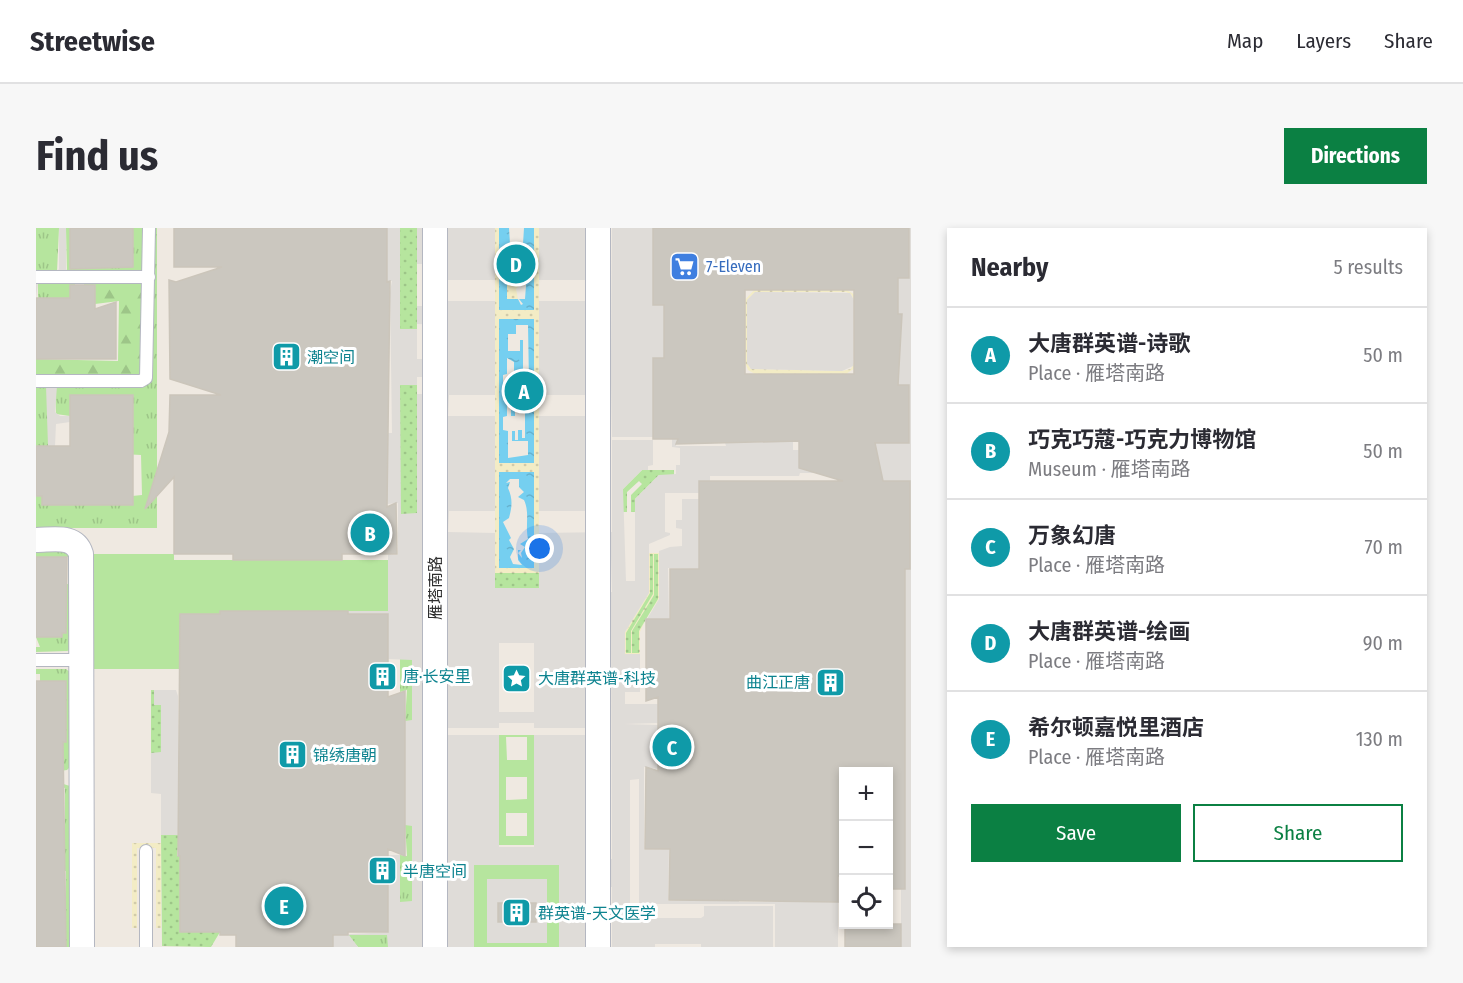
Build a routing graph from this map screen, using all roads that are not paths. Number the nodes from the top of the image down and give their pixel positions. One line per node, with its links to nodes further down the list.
1 (149, 228): 5 (lane)
2 (435, 228): 13 (street, 雁塔南路)
3 (598, 228): 14 (street)
4 (36, 277): 5 (lane)
5 (149, 277): 6 (lane)
6 (36, 381)
7 (36, 540): 9 (street)
8 (36, 660): 9 (lane)
9 (82, 660): 11 (street)
10 (146, 850): 12 (lane)
11 (82, 947)
12 (146, 947)
13 (435, 947)
14 (598, 947)

